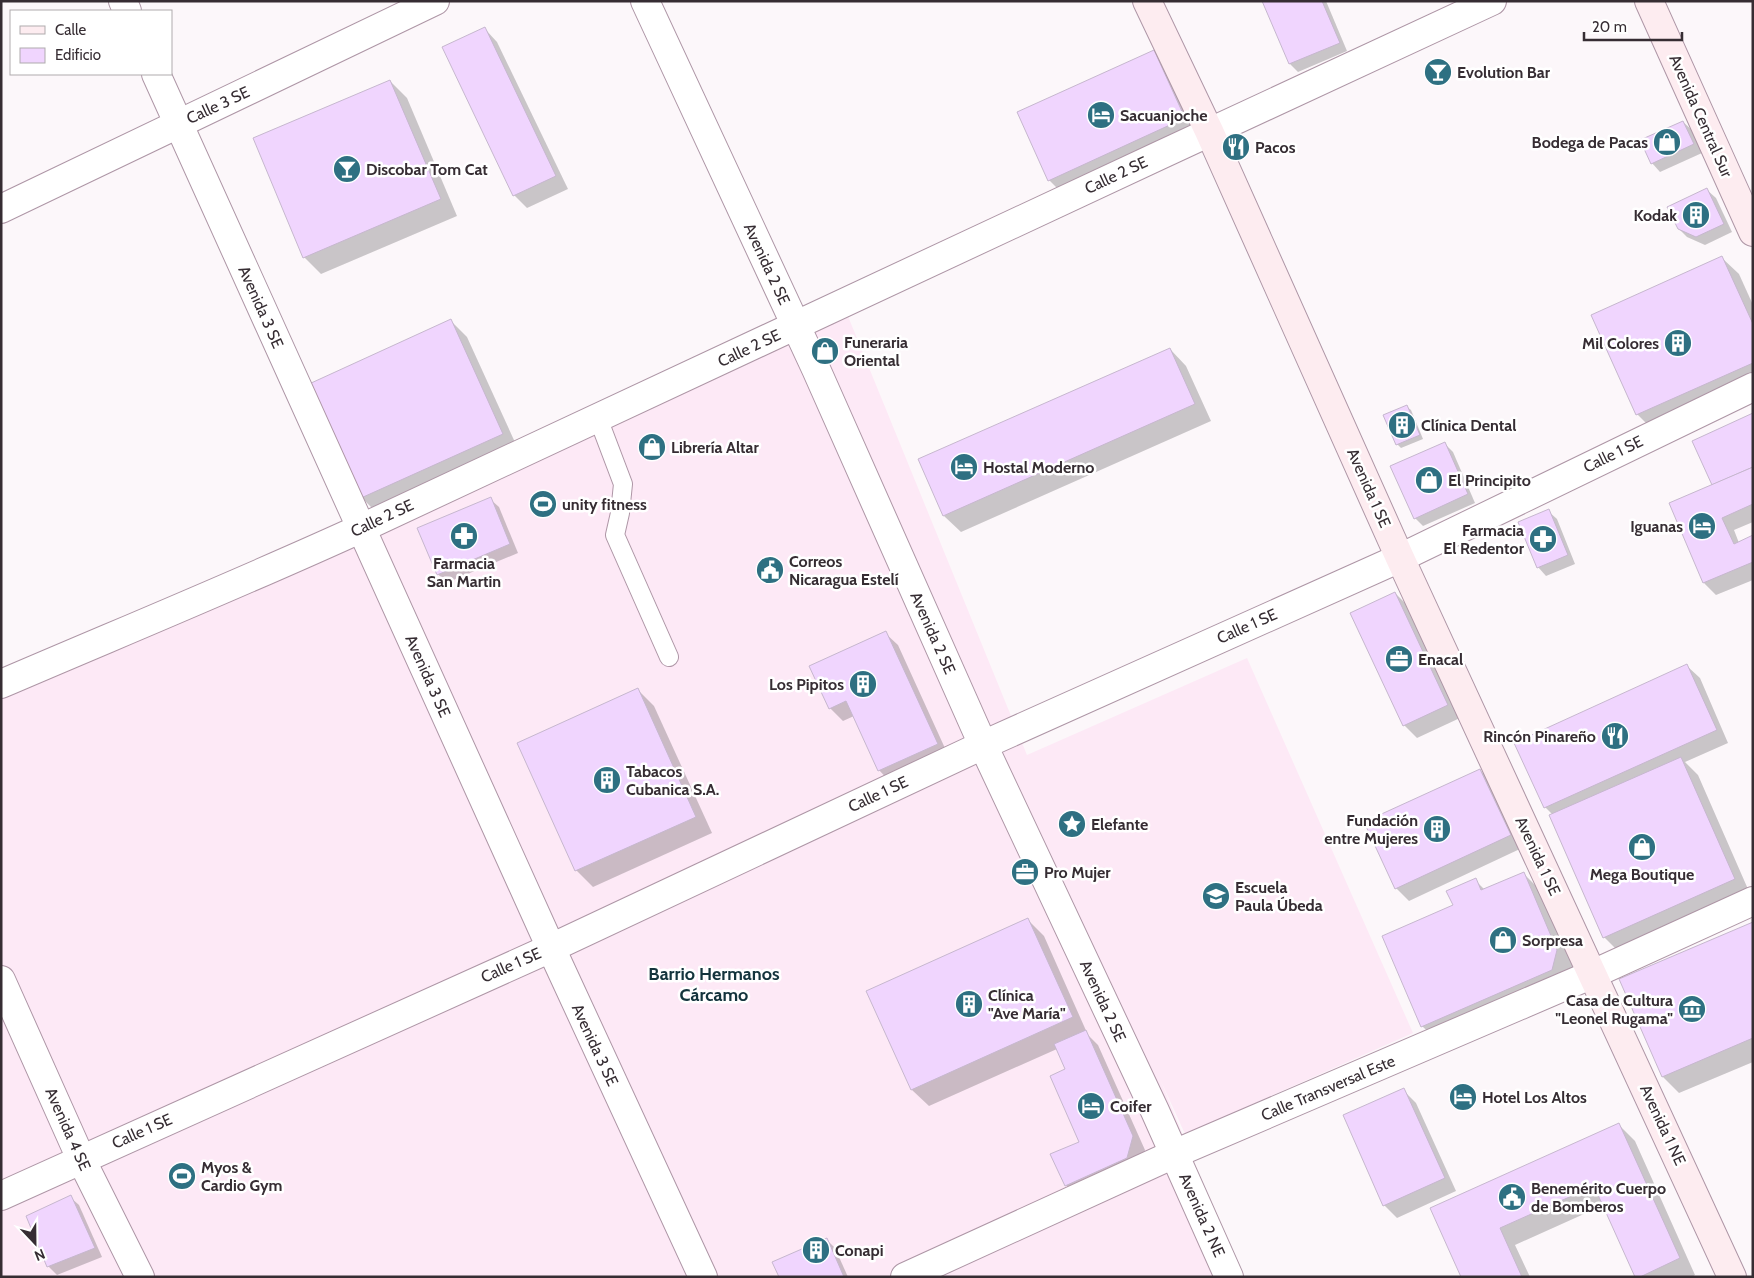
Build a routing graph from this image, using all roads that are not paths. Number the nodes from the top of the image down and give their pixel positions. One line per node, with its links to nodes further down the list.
1 (435, 1): 7 (street, Calle 3 SE)
2 (645, 1): 11 (street, Avenida 2 SE)
3 (1147, 1): 8 (street, Avenida 1 SE)
4 (1492, 1): 8 (street, Calle 2 SE)
5 (1649, 1): 10 (street, Avenida Central Sur)
6 (156, 75): 7 (street, Avenida 3 SE)
7 (178, 124): 9 (street, Calle 3 SE); 14 (street, Avenida 3 SE)
8 (1208, 132): 11 (street, Calle 2 SE); 15 (street, Avenida 1 SE)
9 (1, 210)
10 (1753, 232)
11 (795, 326): 13 (street, Calle 2 SE); 18 (street, Avenida 2 SE)
12 (1753, 387): 15 (street, Calle 1 SE)
13 (598, 418): 14 (street, Calle 2 SE); 16 (lane)
14 (361, 528): 17 (street, Calle 2 SE); 20 (street, Avenida 3 SE)
15 (1400, 558): 18 (street, Calle 1 SE); 21 (street, Avenida 1 SE)
16 (670, 657)
17 (1, 684)
18 (983, 745): 20 (street, Calle 1 SE); 23 (street, Avenida 2 SE)
19 (1753, 901): 21 (street, Calle Transversal Este)
20 (551, 948): 24 (street, Calle 1 SE); 27 (street, Avenida 3 SE)
21 (1593, 974): 23 (street, Calle Transversal Este); 30 (street, Avenida 1 NE)
22 (1, 980): 24 (street, Avenida 4 SE)
23 (1174, 1154): 28 (street, Calle Transversal Este); 29 (street, Avenida 2 NE)
24 (81, 1159): 25 (street, Calle 1 SE); 26 (street, Avenida 4 SE)
25 (1, 1196)
26 (140, 1277)
27 (702, 1277)
28 (905, 1277)
29 (1229, 1277)
30 (1732, 1277)

